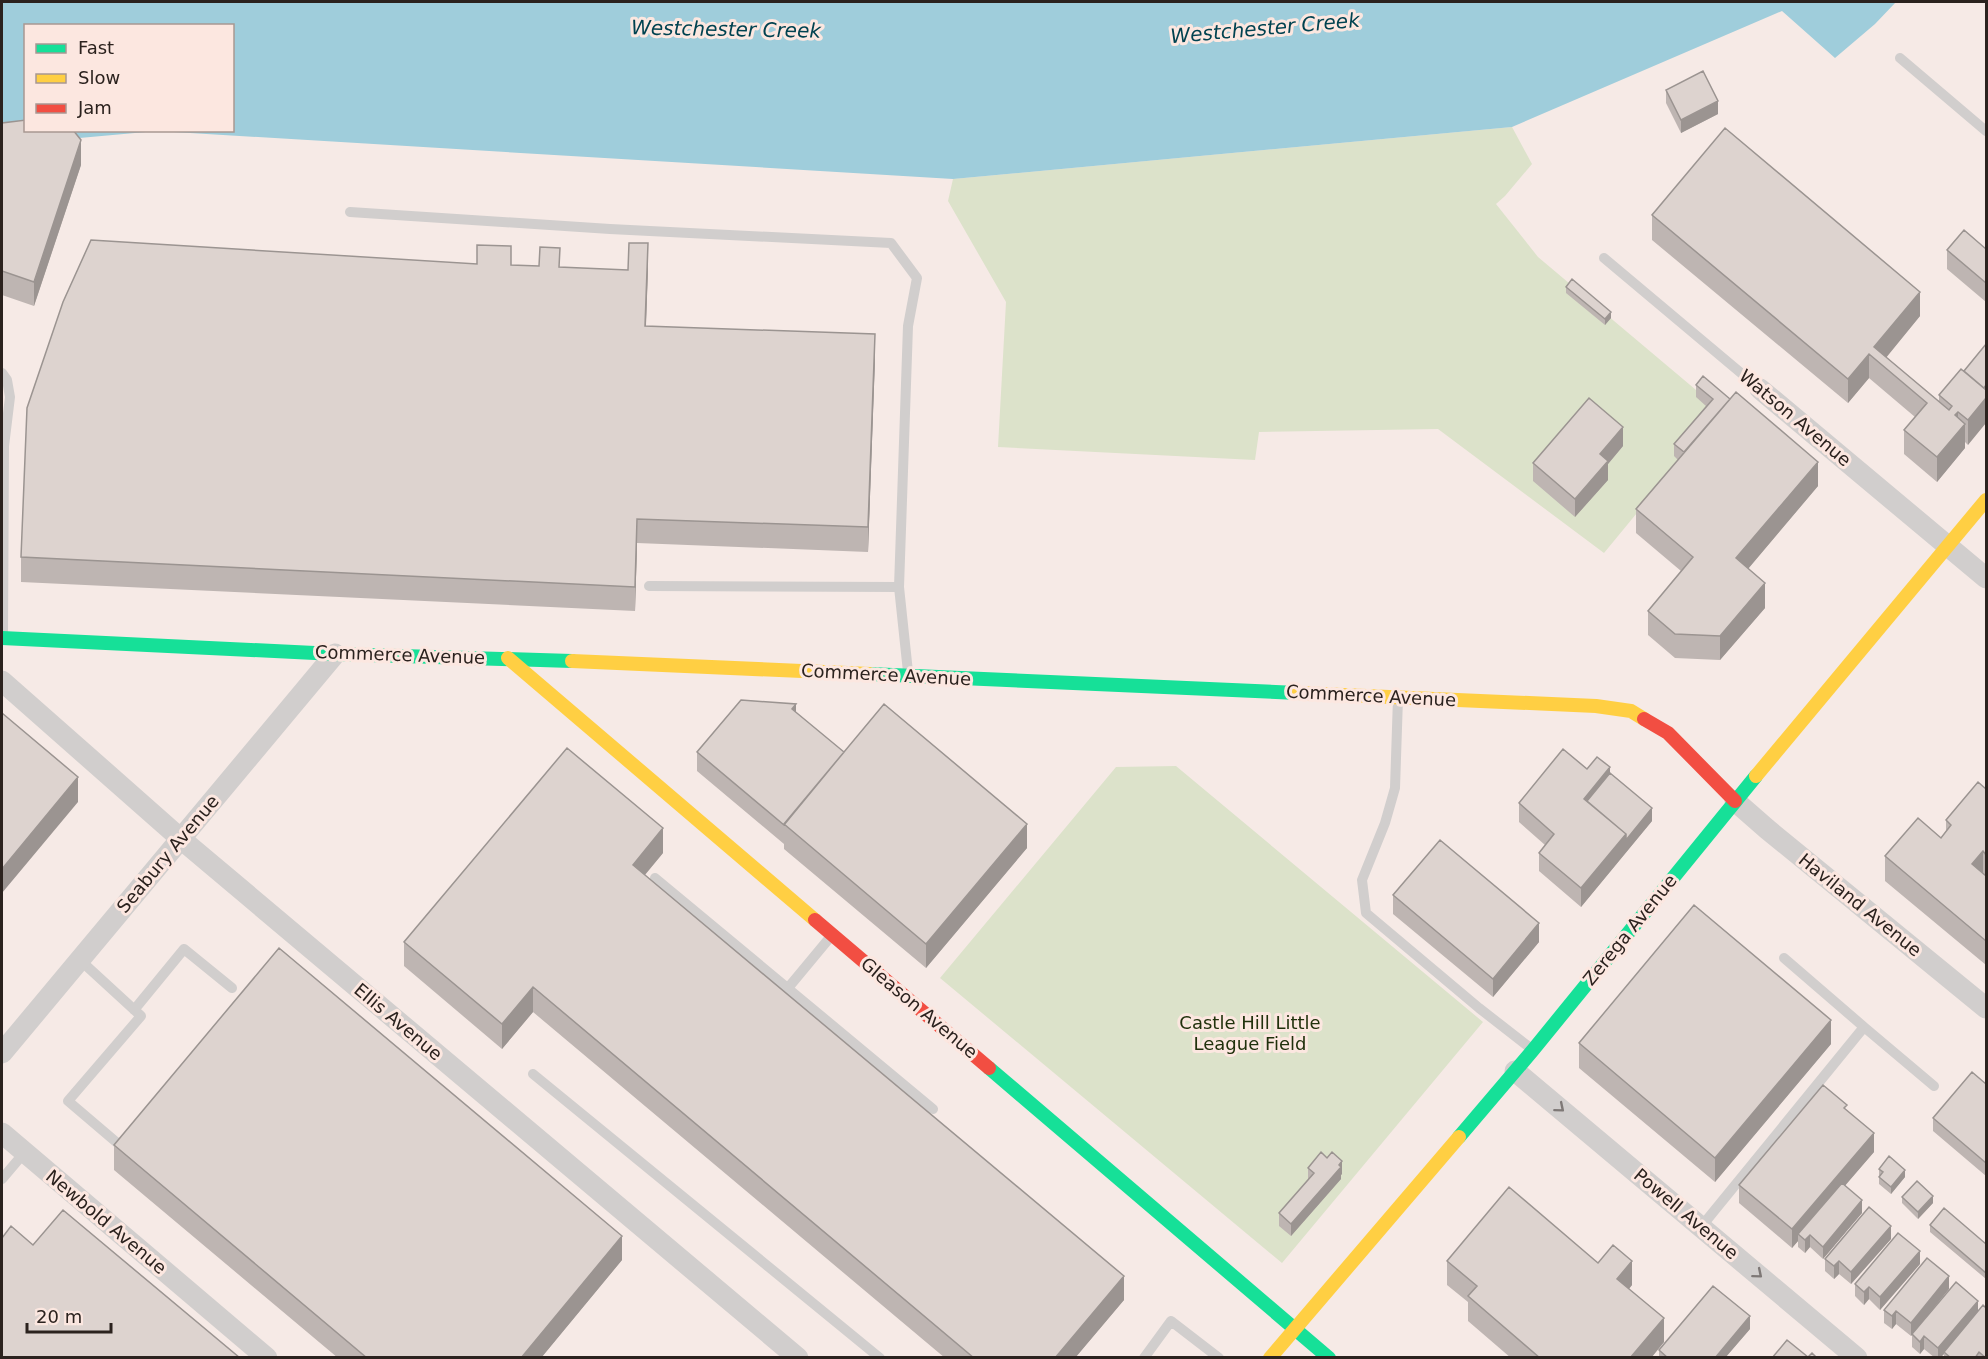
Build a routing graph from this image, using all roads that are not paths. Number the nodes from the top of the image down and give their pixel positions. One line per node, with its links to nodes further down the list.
1 (1900, 58): 2 (lane)
2 (1986, 131)
3 (350, 212): 11 (lane)
4 (1604, 258): 6 (lane, Watson Avenue)
5 (2, 373): 12 (lane)
6 (1760, 389): 8 (street, Watson Avenue)
7 (1986, 500): 8 (main road, Zerega Avenue)
8 (1948, 546): 9 (street, Watson Avenue); 18 (main road, Zerega Avenue)
9 (1986, 578)
10 (649, 586): 11 (lane)
11 (899, 587): 15 (lane)
12 (2, 638): 13 (main road, Commerce Avenue)
13 (335, 654): 14 (main road, Commerce Avenue); 19 (street, Seabury Avenue)
14 (508, 658): 15 (main road, Commerce Avenue); 21 (main road, Gleason Avenue)
15 (908, 676): 17 (main road, Commerce Avenue)
16 (2, 681): 19 (street, Ellis Avenue)
17 (1398, 697): 18 (main road, Commerce Avenue); 29 (lane)
18 (1736, 801): 26 (street, Haviland Avenue); 29 (main road, Zerega Avenue)
19 (181, 839): 23 (street, Seabury Avenue); 42 (street, Ellis Avenue)
20 (656, 878): 25 (lane)
21 (833, 934): 25 (lane); 40 (main road, Gleason Avenue)
22 (1784, 958): 28 (lane)
23 (80, 960): 27 (lane); 30 (street, Seabury Avenue)
24 (232, 988): 27 (lane)
25 (788, 988): 34 (lane)
26 (1986, 1008)
27 (134, 1010): 36 (lane)
28 (1864, 1027): 33 (lane); 39 (lane)
29 (1533, 1050): 31 (main road, Zerega Avenue)
30 (2, 1053)
31 (1515, 1071): 39 (street, Powell Avenue, one-way to 39); 40 (main road, Zerega Avenue)
32 (534, 1074): 43 (lane)
33 (1934, 1086)
34 (933, 1109)
35 (2, 1133): 37 (street, Newbold Avenue)
36 (122, 1147)
37 (24, 1153): 38 (lane); 41 (street, Newbold Avenue)
38 (2, 1179)
39 (1701, 1227): 48 (street, Powell Avenue, one-way to 48)
40 (1294, 1328): 46 (main road, Zerega Avenue); 47 (main road, Gleason Avenue)
41 (267, 1358)
42 (798, 1358)
43 (880, 1358)
44 (1144, 1358): 45 (lane)
45 (1219, 1358)
46 (1270, 1358)
47 (1329, 1358)
48 (1857, 1358)

